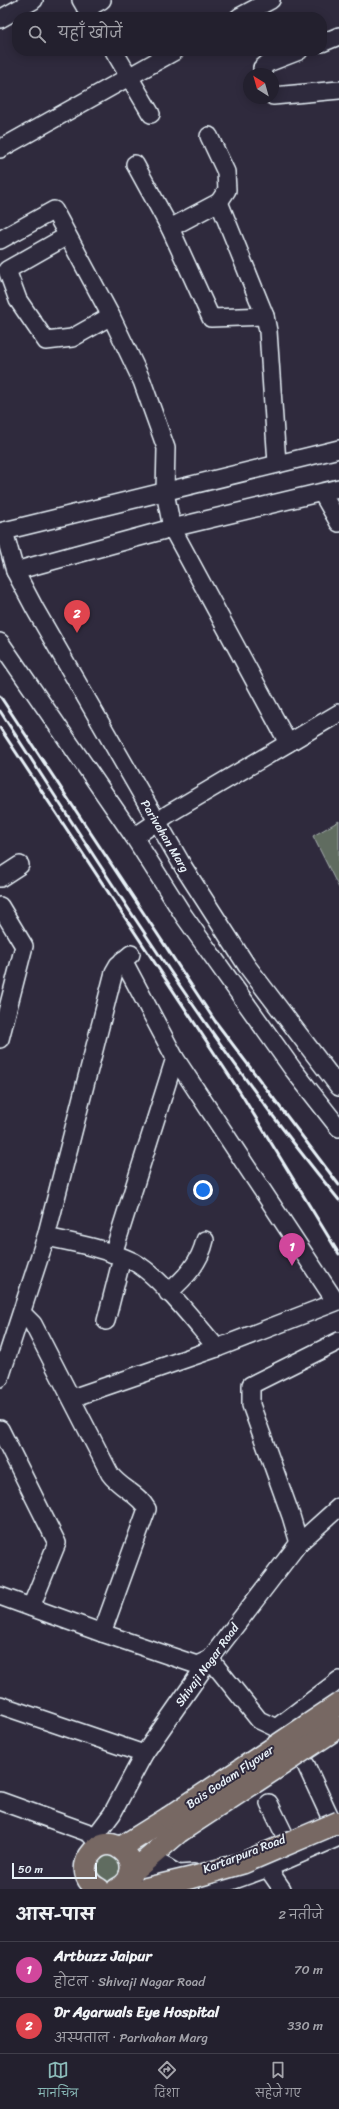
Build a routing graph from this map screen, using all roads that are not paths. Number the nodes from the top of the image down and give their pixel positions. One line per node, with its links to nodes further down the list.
1 (34, 0): 6 (street)
2 (102, 0): 4 (street)
3 (271, 0): 7 (street)
4 (86, 9)
5 (12, 12): 8 (street)
6 (13, 12)
7 (248, 12)
8 (0, 19)
9 (339, 36): 10 (street)
10 (327, 40)
11 (117, 56): 15 (street)
12 (166, 56): 15 (street)
13 (286, 56): 14 (street)
14 (262, 68)
15 (130, 75): 18 (street); 20 (street)
16 (339, 90): 17 (street)
17 (279, 95)
18 (151, 114)
19 (209, 136): 22 (street)
20 (0, 149)
21 (136, 164): 23 (street)
22 (219, 202): 23 (street); 27 (street)
23 (170, 228): 27 (street)
24 (68, 236): 25 (street); 26 (street); 26 (street)
25 (0, 240)
26 (111, 316): 31 (street)
27 (265, 316): 29 (street)
28 (339, 449): 29 (street)
29 (277, 463): 31 (street)
30 (339, 488): 32 (street)
31 (165, 492): 34 (street); 35 (street)
32 (322, 493): 33 (street); 34 (street)
33 (339, 523)
34 (172, 528): 36 (street); 39 (street)
35 (2, 531): 36 (street, Parivahan Marg)
36 (15, 571): 40 (street, Parivahan Marg)
37 (0, 642): 41 (street)
38 (339, 713): 39 (street)
39 (288, 743): 40 (street)
40 (157, 823): 41 (street); 47 (street, Parivahan Marg)
41 (134, 837): 48 (street)
42 (20, 865): 43 (street)
43 (0, 878)
44 (0, 906): 45 (street)
45 (0, 1039)
46 (175, 1058): 49 (street); 51 (street); 53 (street)
47 (339, 1087)
48 (339, 1128)
49 (46, 1237): 51 (street); 54 (street)
50 (206, 1240): 52 (street)
51 (118, 1256): 52 (street); 55 (street)
52 (168, 1293): 57 (street)
53 (338, 1305): 57 (street)
54 (22, 1313): 58 (street); 60 (street)
55 (106, 1321)
56 (339, 1341): 63 (street)
57 (217, 1348): 60 (street)
58 (4, 1352): 59 (street)
59 (0, 1378)
60 (72, 1398): 66 (street)
61 (0, 1429): 65 (street)
62 (339, 1507): 63 (street, Shivaji Nagar Road)
63 (299, 1543): 67 (street, Shivaji Nagar Road)
64 (0, 1596): 65 (street)
65 (31, 1608): 66 (street)
66 (102, 1633): 67 (street)
67 (210, 1660): 72 (street); 73 (street, Shivaji Nagar Road)
68 (339, 1680): 72 (street)
69 (339, 1704): 77 (main road, Bais Godam Flyover, bridge)
70 (0, 1705): 73 (street)
71 (339, 1727): 77 (main road, Bais Godam Flyover, bridge)
72 (276, 1728): 76 (street)
73 (144, 1754): 80 (street, Shivaji Nagar Road)
74 (0, 1801): 80 (street)
75 (269, 1803): 79 (street)
76 (337, 1822): 79 (street, Kartarpura Road); 84 (main road); 86 (main road, bridge)
77 (173, 1825): 81 (main road, Bais Godam Flyover); 84 (main road, Bais Godam Flyover)
78 (339, 1837): 83 (street)
79 (286, 1838): 82 (street, Kartarpura Road)
80 (97, 1842): 81 (main road); 85 (main road)
81 (120, 1848): 86 (main road)
82 (256, 1851): 83 (street); 84 (street, Kartarpura Road)
83 (268, 1868): 87 (street); 88 (street)
84 (169, 1875): 86 (main road, Bais Godam Flyover)
85 (87, 1884)
86 (128, 1885)
87 (209, 1889)
88 (282, 1889)

